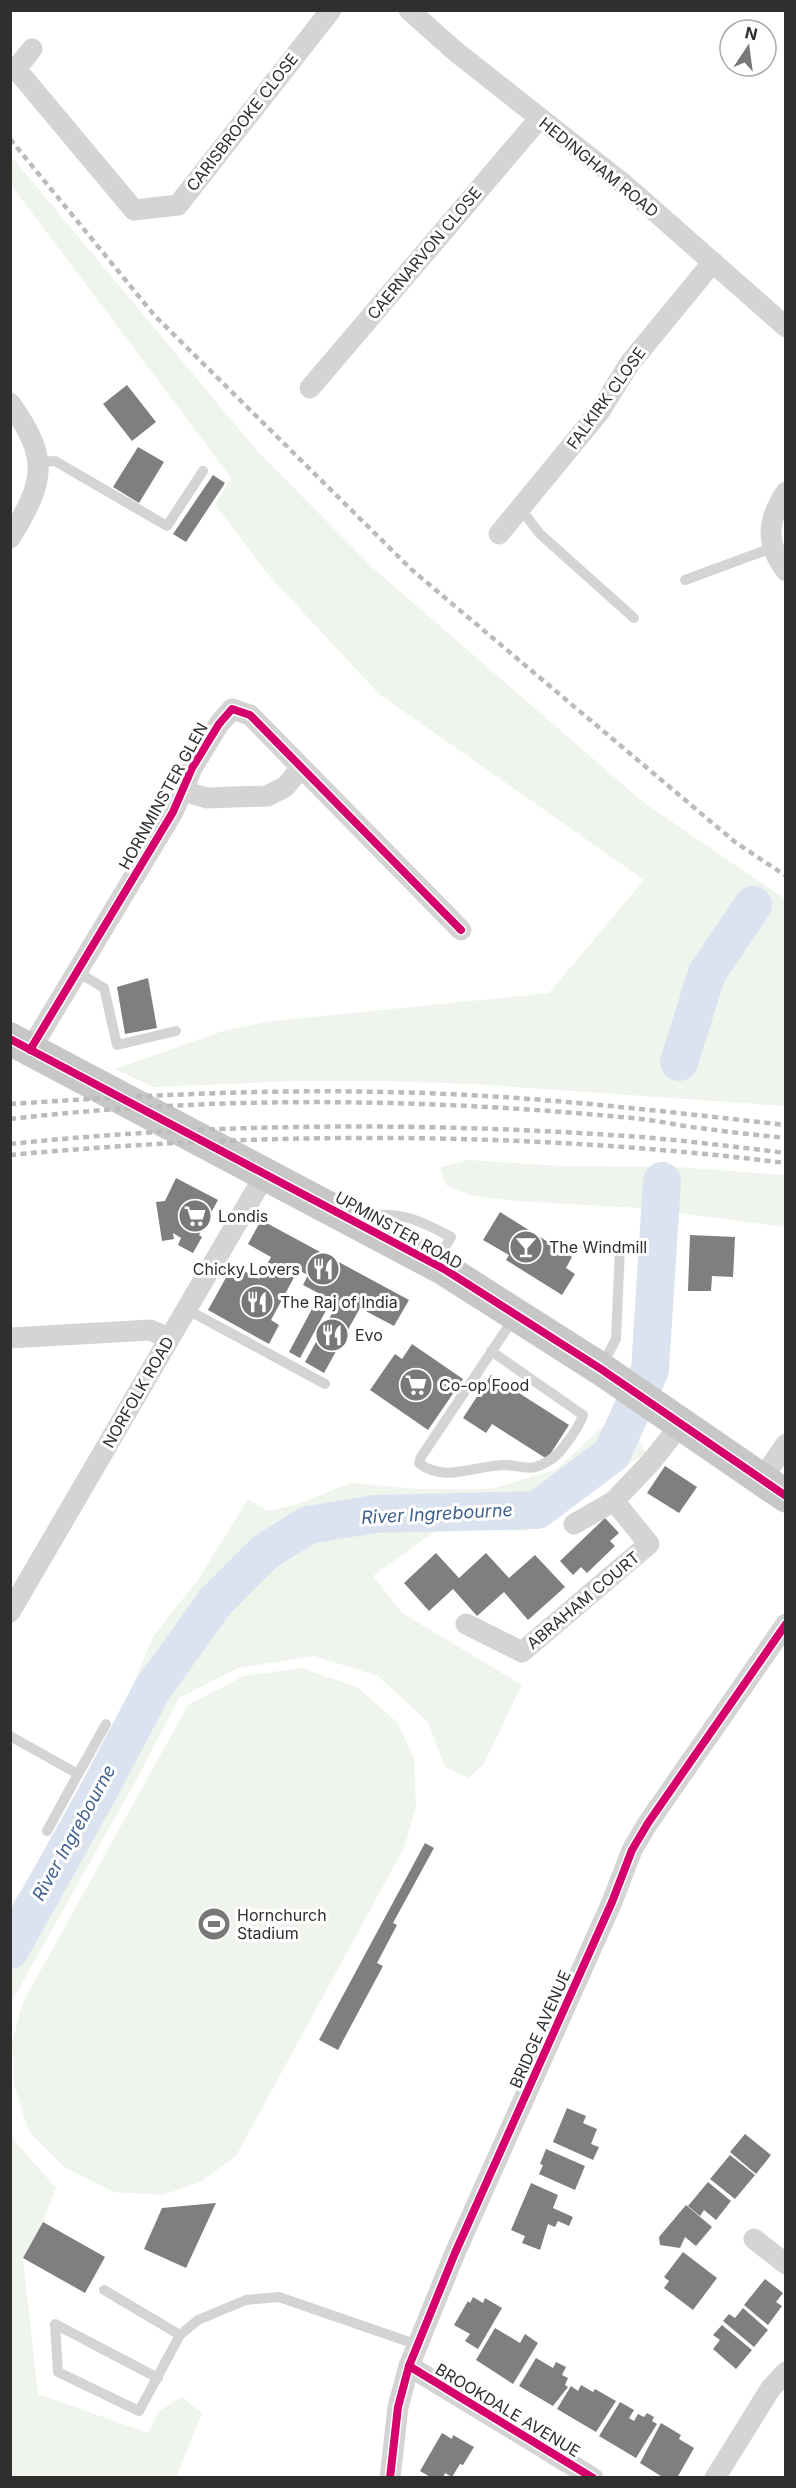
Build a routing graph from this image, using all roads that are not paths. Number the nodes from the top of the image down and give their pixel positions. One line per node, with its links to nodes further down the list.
1 (331, 10): 3 (street, CARISBROOKE CLOSE)
2 (409, 10): 4 (street, HEDINGHAM ROAD)
3 (32, 49)
4 (539, 119): 5 (street, HEDINGHAM ROAD); 7 (street, CAERNARVON CLOSE)
5 (713, 262): 6 (street, HEDINGHAM ROAD); 12 (street, FALKIRK CLOSE)
6 (786, 327)
7 (310, 388)
8 (10, 403): 9 (street)
9 (38, 462): 10 (lane); 14 (street)
10 (203, 471)
11 (786, 492): 15 (street)
12 (519, 508): 13 (street, FALKIRK CLOSE); 18 (lane)
13 (499, 534)
14 (10, 538)
15 (772, 548): 16 (street); 17 (lane)
16 (786, 572)
17 (685, 580)
18 (634, 618)
19 (301, 768): 20 (street, HORNMINSTER GLEN); 20 (street, HORNMINSTER GLEN); 21 (street, HORNMINSTER GLEN)
20 (183, 791): 22 (street, HORNMINSTER GLEN)
21 (462, 930)
22 (76, 971): 23 (lane); 24 (street, HORNMINSTER GLEN)
23 (176, 1030)
24 (20, 1045): 25 (main road, UPMINSTER ROAD)
25 (266, 1173): 27 (street, NORFOLK ROAD); 28 (main road, UPMINSTER ROAD)
26 (585, 1246): 32 (lane)
27 (186, 1310): 30 (street, NORFOLK ROAD); 33 (lane)
28 (516, 1315): 31 (lane); 32 (main road, UPMINSTER ROAD)
29 (10, 1338): 30 (street)
30 (169, 1338): 39 (street, NORFOLK ROAD)
31 (491, 1351): 31 (lane)
32 (613, 1378): 34 (main road, UPMINSTER ROAD)
33 (325, 1384)
34 (682, 1423): 36 (main road, UPMINSTER ROAD); 37 (street)
35 (786, 1444): 36 (street)
36 (774, 1487)
37 (614, 1501): 38 (street); 40 (street, ABRAHAM COURT)
38 (574, 1524)
39 (10, 1612)
40 (466, 1624)
41 (786, 1624): 50 (street, BRIDGE AVENUE)
42 (106, 1724): 44 (lane)
43 (10, 1736): 44 (lane)
44 (78, 1774): 45 (lane)
45 (46, 1831)
46 (754, 2239): 47 (street)
47 (786, 2264)
48 (104, 2290): 49 (lane)
49 (180, 2335): 50 (lane); 53 (lane)
50 (418, 2345): 51 (street, BRIDGE AVENUE)
51 (409, 2366): 54 (street, BRIDGE AVENUE); 55 (street, BROOKDALE AVENUE)
52 (786, 2372): 56 (street)
53 (158, 2378): 53 (lane)
54 (390, 2478)
55 (593, 2478)
56 (715, 2478)

